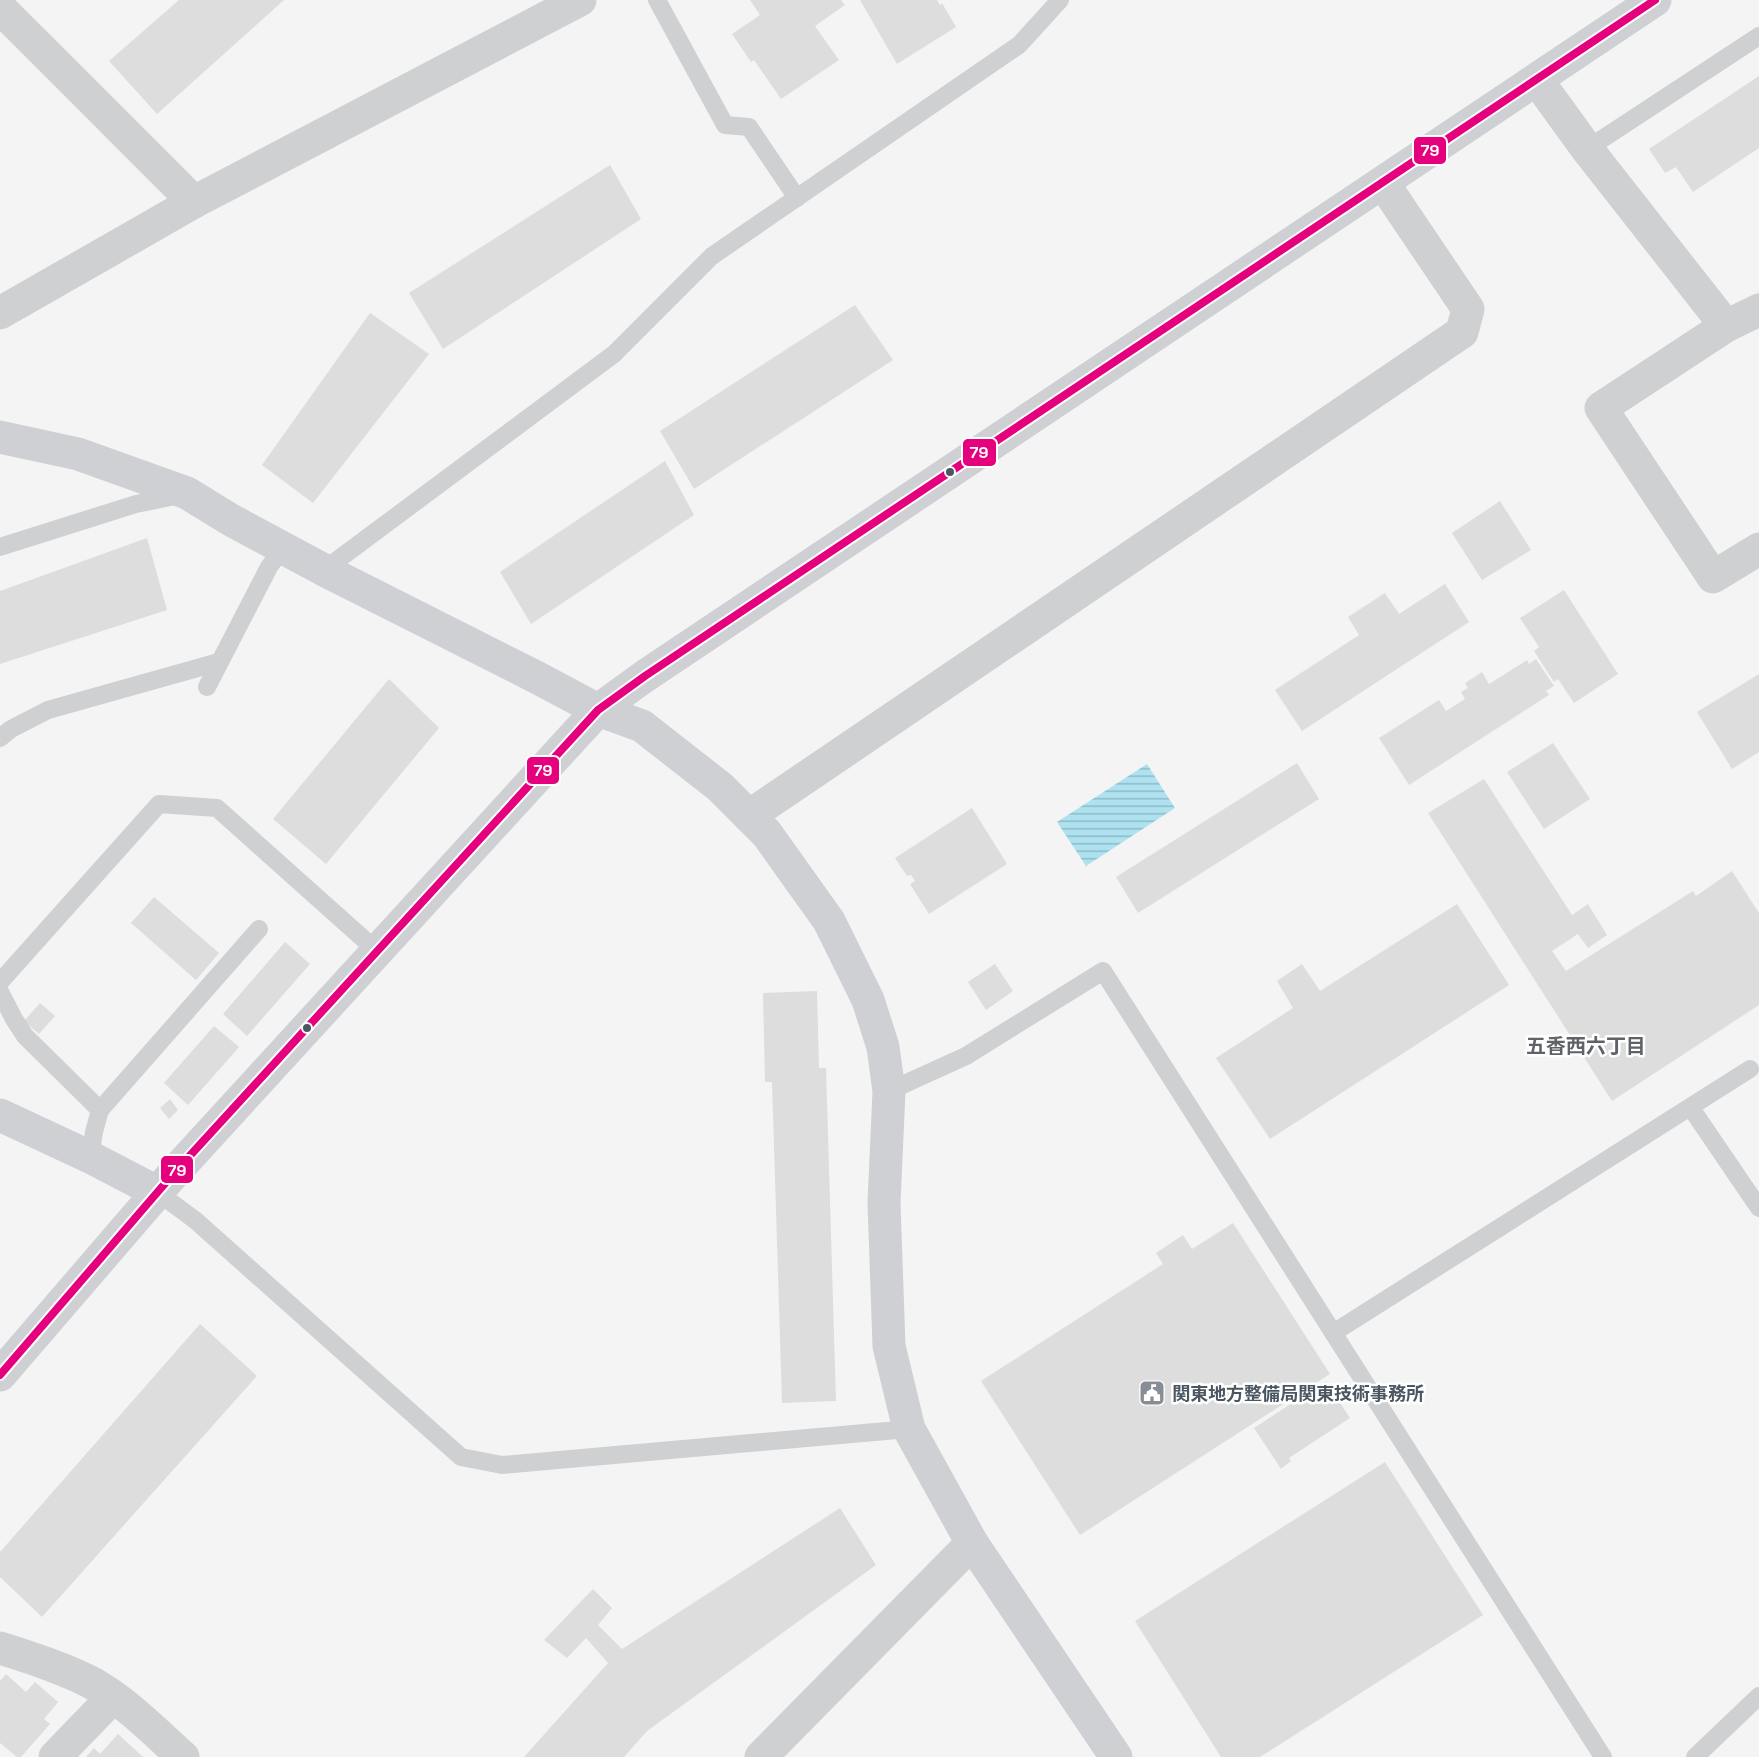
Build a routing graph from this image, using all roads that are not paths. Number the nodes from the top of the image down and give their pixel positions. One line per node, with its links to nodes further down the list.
1 (580, 0): 11 (street)
2 (657, 0): 10 (lane)
3 (1060, 0): 10 (lane)
4 (1655, 0): 7 (street)
5 (0, 8): 11 (street)
6 (1759, 36): 8 (lane)
7 (1537, 80): 8 (street); 9 (street)
8 (1587, 148): 14 (street)
9 (1383, 183): 23 (street); 25 (street)
10 (797, 198): 20 (lane)
11 (194, 202): 13 (street)
12 (1759, 310): 14 (street)
13 (0, 313)
14 (1726, 326): 19 (street)
15 (0, 437): 16 (street)
16 (187, 493): 17 (lane); 18 (street)
17 (0, 547)
18 (283, 548): 20 (street); 21 (lane)
19 (1759, 549)
20 (324, 570): 23 (street)
21 (219, 662): 22 (lane); 24 (lane)
22 (207, 687)
23 (598, 710): 25 (street); 27 (street)
24 (0, 738)
25 (749, 816): 31 (street)
26 (259, 929): 33 (lane)
27 (377, 951): 28 (lane); 36 (street)
28 (0, 982)
29 (0, 992): 33 (lane)
30 (1750, 1069): 32 (lane)
31 (889, 1091): 38 (lane); 40 (street)
32 (1691, 1108): 37 (lane); 38 (lane)
33 (99, 1110): 35 (lane)
34 (0, 1115): 35 (street)
35 (90, 1158): 36 (street)
36 (157, 1192): 39 (street); 40 (lane)
37 (1759, 1208)
38 (1333, 1333): 49 (lane)
39 (0, 1375)
40 (909, 1429): 41 (street)
41 (972, 1543): 45 (street); 48 (street)
42 (0, 1648): 44 (street)
43 (1759, 1696): 50 (lane)
44 (113, 1697): 46 (street); 47 (street)
45 (1108, 1754)
46 (55, 1757)
47 (183, 1757)
48 (761, 1757)
49 (1603, 1757)
50 (1695, 1757)

